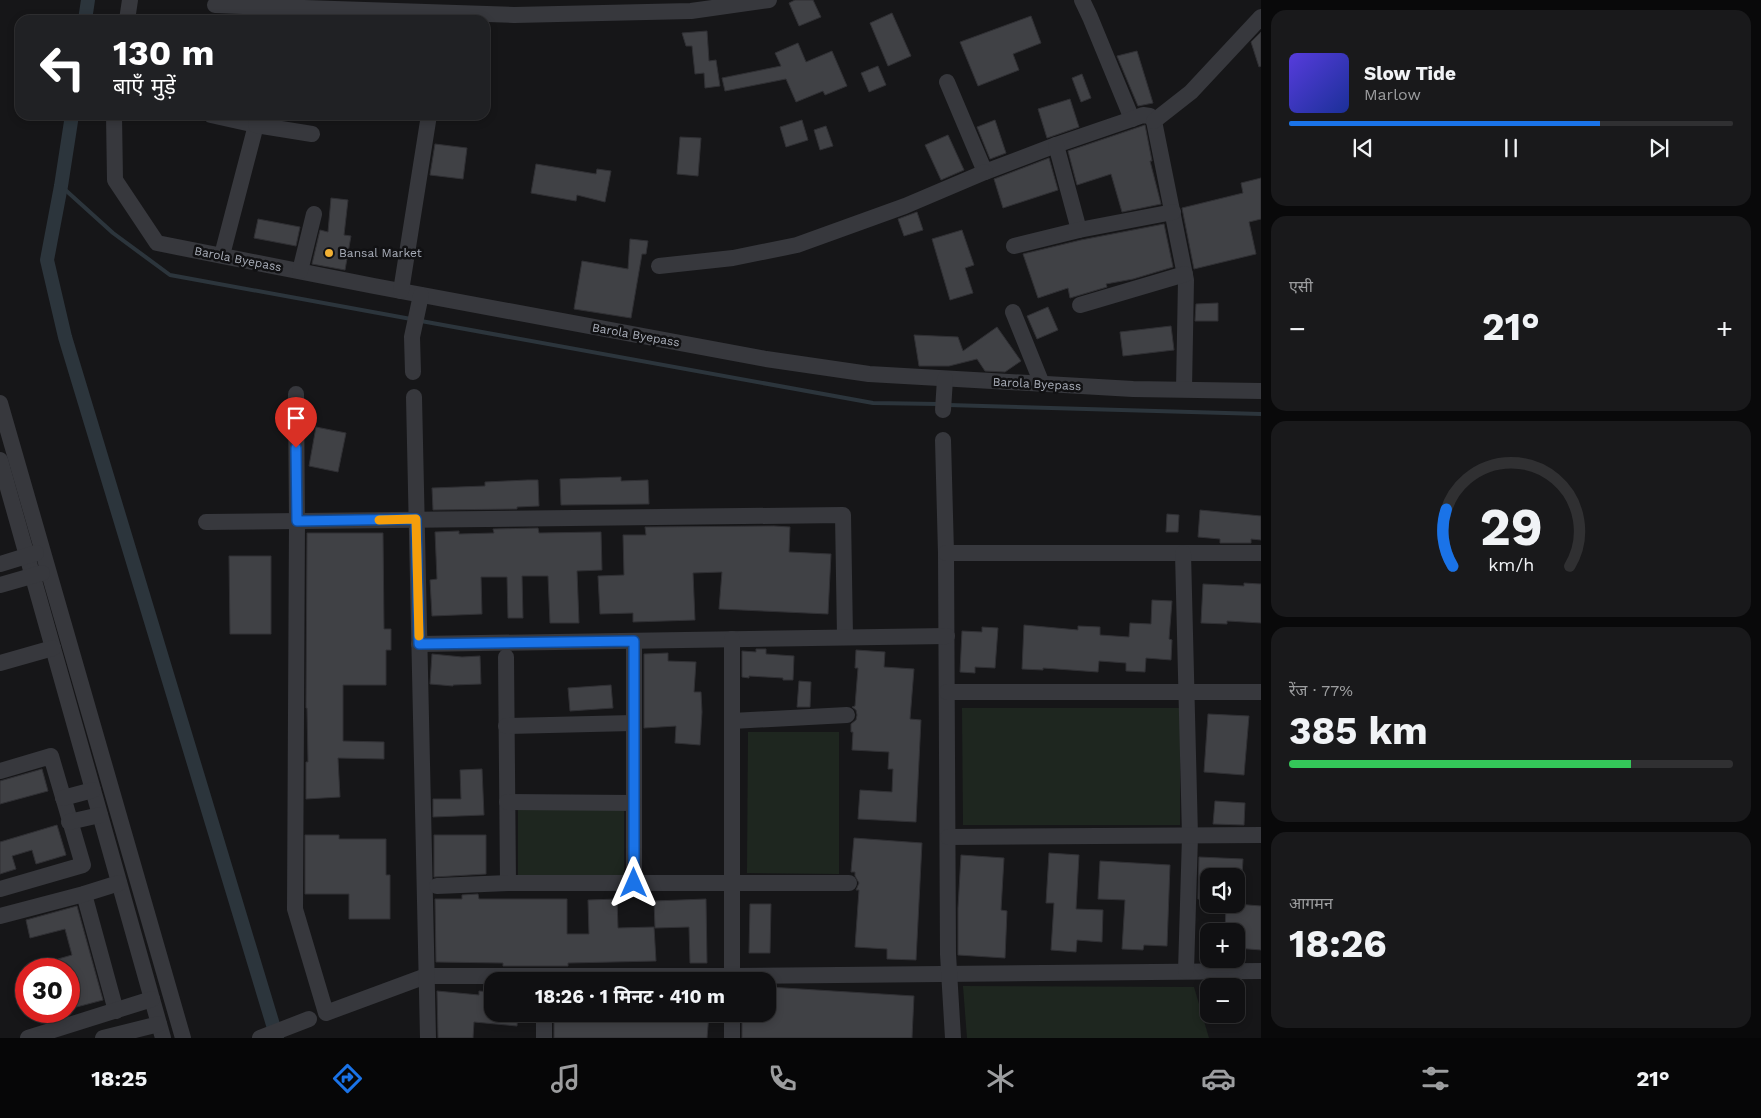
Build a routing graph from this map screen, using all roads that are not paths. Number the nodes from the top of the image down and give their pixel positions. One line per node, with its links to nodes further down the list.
1 (130, 0): 5 (street)
2 (769, 0): 4 (street)
3 (1082, 0): 8 (street)
4 (215, 5)
5 (128, 15)
6 (1261, 17): 12 (street)
7 (947, 82): 16 (street)
8 (1132, 119): 12 (street); 15 (street)
9 (114, 120): 21 (street, Barola Byepass)
10 (234, 120): 13 (street)
11 (428, 120): 25 (street)
12 (1154, 121): 17 (street)
13 (256, 125): 14 (street); 21 (street)
14 (312, 134)
15 (1056, 145): 16 (street); 19 (street)
16 (985, 172): 22 (street)
17 (1173, 212): 19 (street); 24 (street)
18 (314, 214): 23 (street)
19 (1079, 230): 20 (street)
20 (1014, 246)
21 (222, 255): 23 (street, Barola Byepass)
22 (659, 266)
23 (300, 271): 25 (street, Barola Byepass)
24 (1185, 274): 27 (street); 32 (street)
25 (401, 291): 26 (street, Barola Byepass)
26 (420, 301): 29 (street); 30 (street, Barola Byepass)
27 (1080, 305)
28 (1013, 312): 31 (street)
29 (413, 372)
30 (945, 379): 31 (street, Barola Byepass); 37 (street)
31 (1042, 384): 32 (street, Barola Byepass)
32 (1184, 389): 33 (street, Barola Byepass)
33 (1261, 391)
34 (296, 394): 41 (street)
35 (414, 397): 40 (street)
36 (0, 403): 43 (street)
37 (943, 410)
38 (943, 440): 44 (street)
39 (0, 460): 47 (street)
40 (416, 519): 41 (street); 53 (street); 56 (street)
41 (297, 521): 42 (street); 90 (street)
42 (206, 522)
43 (43, 552): 47 (street); 49 (street)
44 (946, 553): 45 (street); 52 (street)
45 (1183, 553): 46 (street); 61 (street)
46 (1261, 553)
47 (27, 556): 48 (street); 50 (street)
48 (0, 564)
49 (49, 571): 50 (street); 102 (street)
50 (32, 576): 51 (street); 57 (street)
51 (0, 585)
52 (947, 636): 53 (street); 60 (street)
53 (845, 637): 54 (street)
54 (732, 639): 55 (street); 64 (street)
55 (634, 641): 56 (street); 65 (street)
56 (419, 644): 90 (street)
57 (53, 648): 59 (street); 68 (street)
58 (506, 657): 66 (street)
59 (0, 662)
60 (947, 692): 61 (street); 76 (street)
61 (1186, 692): 62 (street); 75 (street)
62 (1261, 692)
63 (847, 715): 64 (street)
64 (732, 721): 80 (street)
65 (633, 723): 66 (street); 71 (street)
66 (506, 726): 70 (street)
67 (0, 770): 69 (street)
68 (93, 790): 69 (street); 72 (street)
69 (63, 798): 73 (street)
70 (507, 802): 71 (street); 77 (street)
71 (634, 803): 79 (street)
72 (100, 815): 73 (street); 78 (street)
73 (70, 822): 83 (street)
74 (1261, 835): 75 (street)
75 (1190, 836): 76 (street); 88 (street)
76 (948, 837): 89 (street)
77 (508, 882): 79 (street); 82 (street)
78 (119, 883): 84 (street); 93 (street)
79 (634, 883): 80 (street)
80 (732, 883): 81 (street); 87 (street)
81 (849, 883)
82 (437, 886)
83 (0, 889)
84 (84, 894): 85 (street); 94 (street)
85 (0, 916)
86 (1261, 971): 88 (street)
87 (732, 972)
88 (1186, 972): 89 (street)
89 (950, 974): 92 (street); 107 (street)
90 (426, 976): 91 (street); 104 (street)
91 (484, 977)
92 (776, 978)
93 (152, 999): 94 (street); 98 (street)
94 (116, 1011): 100 (street)
95 (310, 1019): 103 (street)
96 (544, 1022): 105 (street)
97 (732, 1022): 106 (street)
98 (161, 1031): 99 (street)
99 (129, 1035): 101 (street)
100 (28, 1038)
101 (103, 1038)
102 (183, 1038)
103 (260, 1038)
104 (428, 1038)
105 (544, 1038)
106 (732, 1038)
107 (954, 1038)

